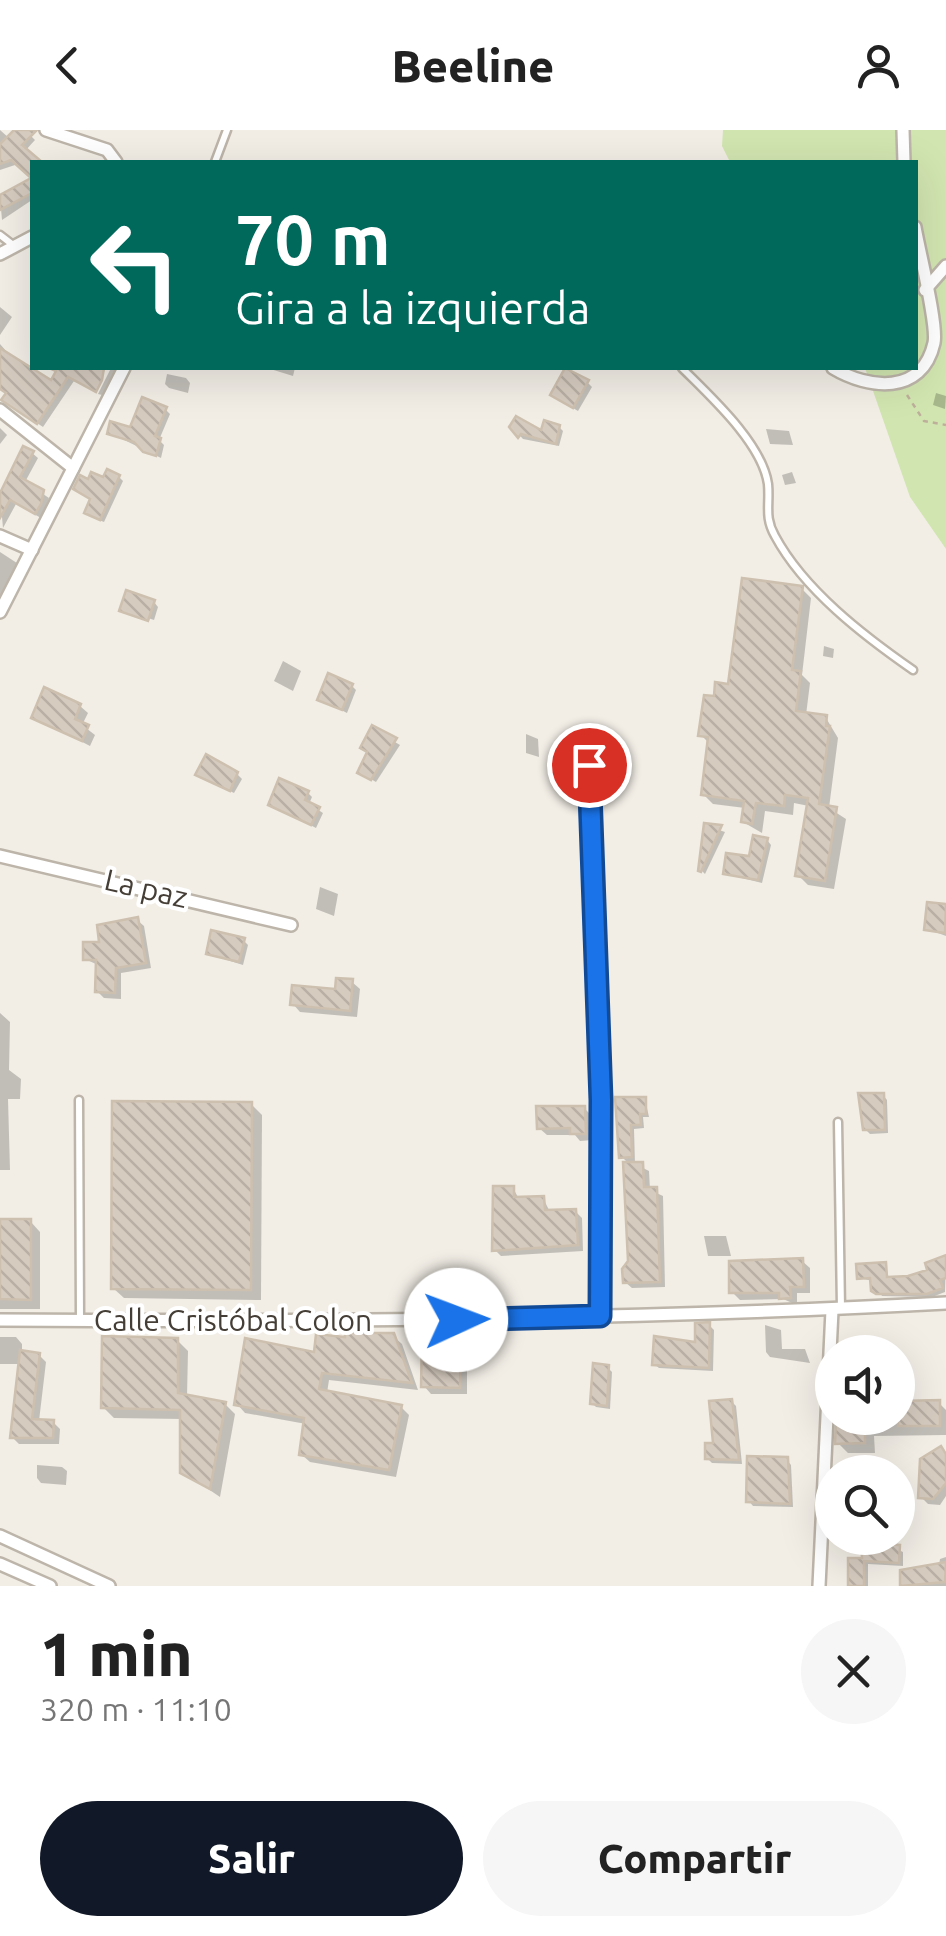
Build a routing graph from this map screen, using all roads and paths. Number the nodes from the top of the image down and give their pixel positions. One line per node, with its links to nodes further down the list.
1 (46, 130): 4 (street)
2 (227, 130): 5 (lane)
3 (903, 130): 6 (street)
4 (114, 160)
5 (215, 160)
6 (904, 160)
7 (0, 236): 9 (lane)
8 (30, 238): 9 (street)
9 (14, 246): 11 (street)
10 (918, 246): 13 (street)
11 (0, 254)
12 (946, 266): 13 (street)
13 (925, 290): 14 (street)
14 (918, 368)
15 (123, 370): 22 (street)
16 (684, 370): 26 (lane)
17 (836, 370): 19 (street)
18 (916, 370): 19 (street)
19 (902, 383): 21 (path)
20 (0, 410): 22 (street)
21 (946, 425)
22 (73, 468): 24 (street)
23 (0, 536): 24 (street)
24 (32, 550): 25 (street)
25 (0, 612)
26 (913, 670)
27 (589, 765): 34 (street)
28 (0, 856): 29 (street, La paz)
29 (292, 925)
30 (79, 1100): 36 (lane)
31 (838, 1122): 33 (lane)
32 (946, 1302): 33 (street, Calle Cristóbal Colon)
33 (836, 1309): 34 (street, Calle Cristóbal Colon); 41 (street)
34 (600, 1316): 36 (street, Calle Cristóbal Colon)
35 (0, 1320): 36 (street, Calle Cristóbal Colon)
36 (80, 1320)
37 (0, 1536): 40 (street)
38 (0, 1564): 39 (street)
39 (50, 1586)
40 (109, 1586)
41 (819, 1586)

